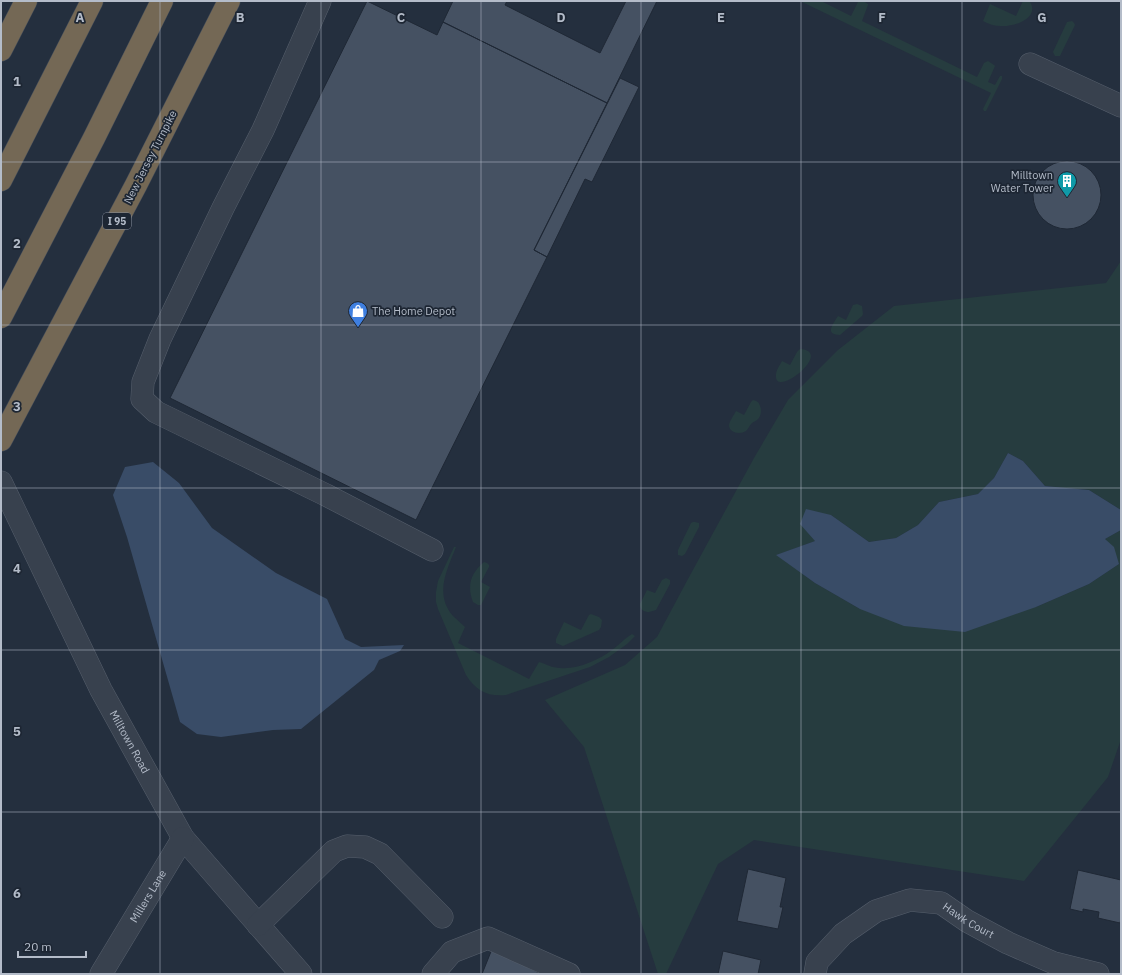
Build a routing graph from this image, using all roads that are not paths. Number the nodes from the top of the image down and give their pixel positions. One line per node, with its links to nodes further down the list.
1 (26, 1): 6 (highway)
2 (92, 1): 9 (highway)
3 (162, 1): 10 (highway)
4 (230, 1): 11 (highway, New Jersey Turnpike / I 95)
5 (320, 1): 13 (street)
6 (1, 50)
7 (1030, 64): 8 (street)
8 (1121, 106)
9 (1, 180)
10 (1, 317)
11 (1, 440)
12 (1, 482): 14 (street, Milltown Road)
13 (432, 550)
14 (183, 838): 16 (street, Milltown Road); 17 (street, Millers Lane)
15 (442, 917): 16 (street)
16 (258, 924): 18 (street, Milltown Road)
17 (101, 974)
18 (301, 974)
19 (433, 974): 20 (street)
20 (569, 974)
21 (815, 974): 22 (street, Hawk Court)
22 (1098, 974)

